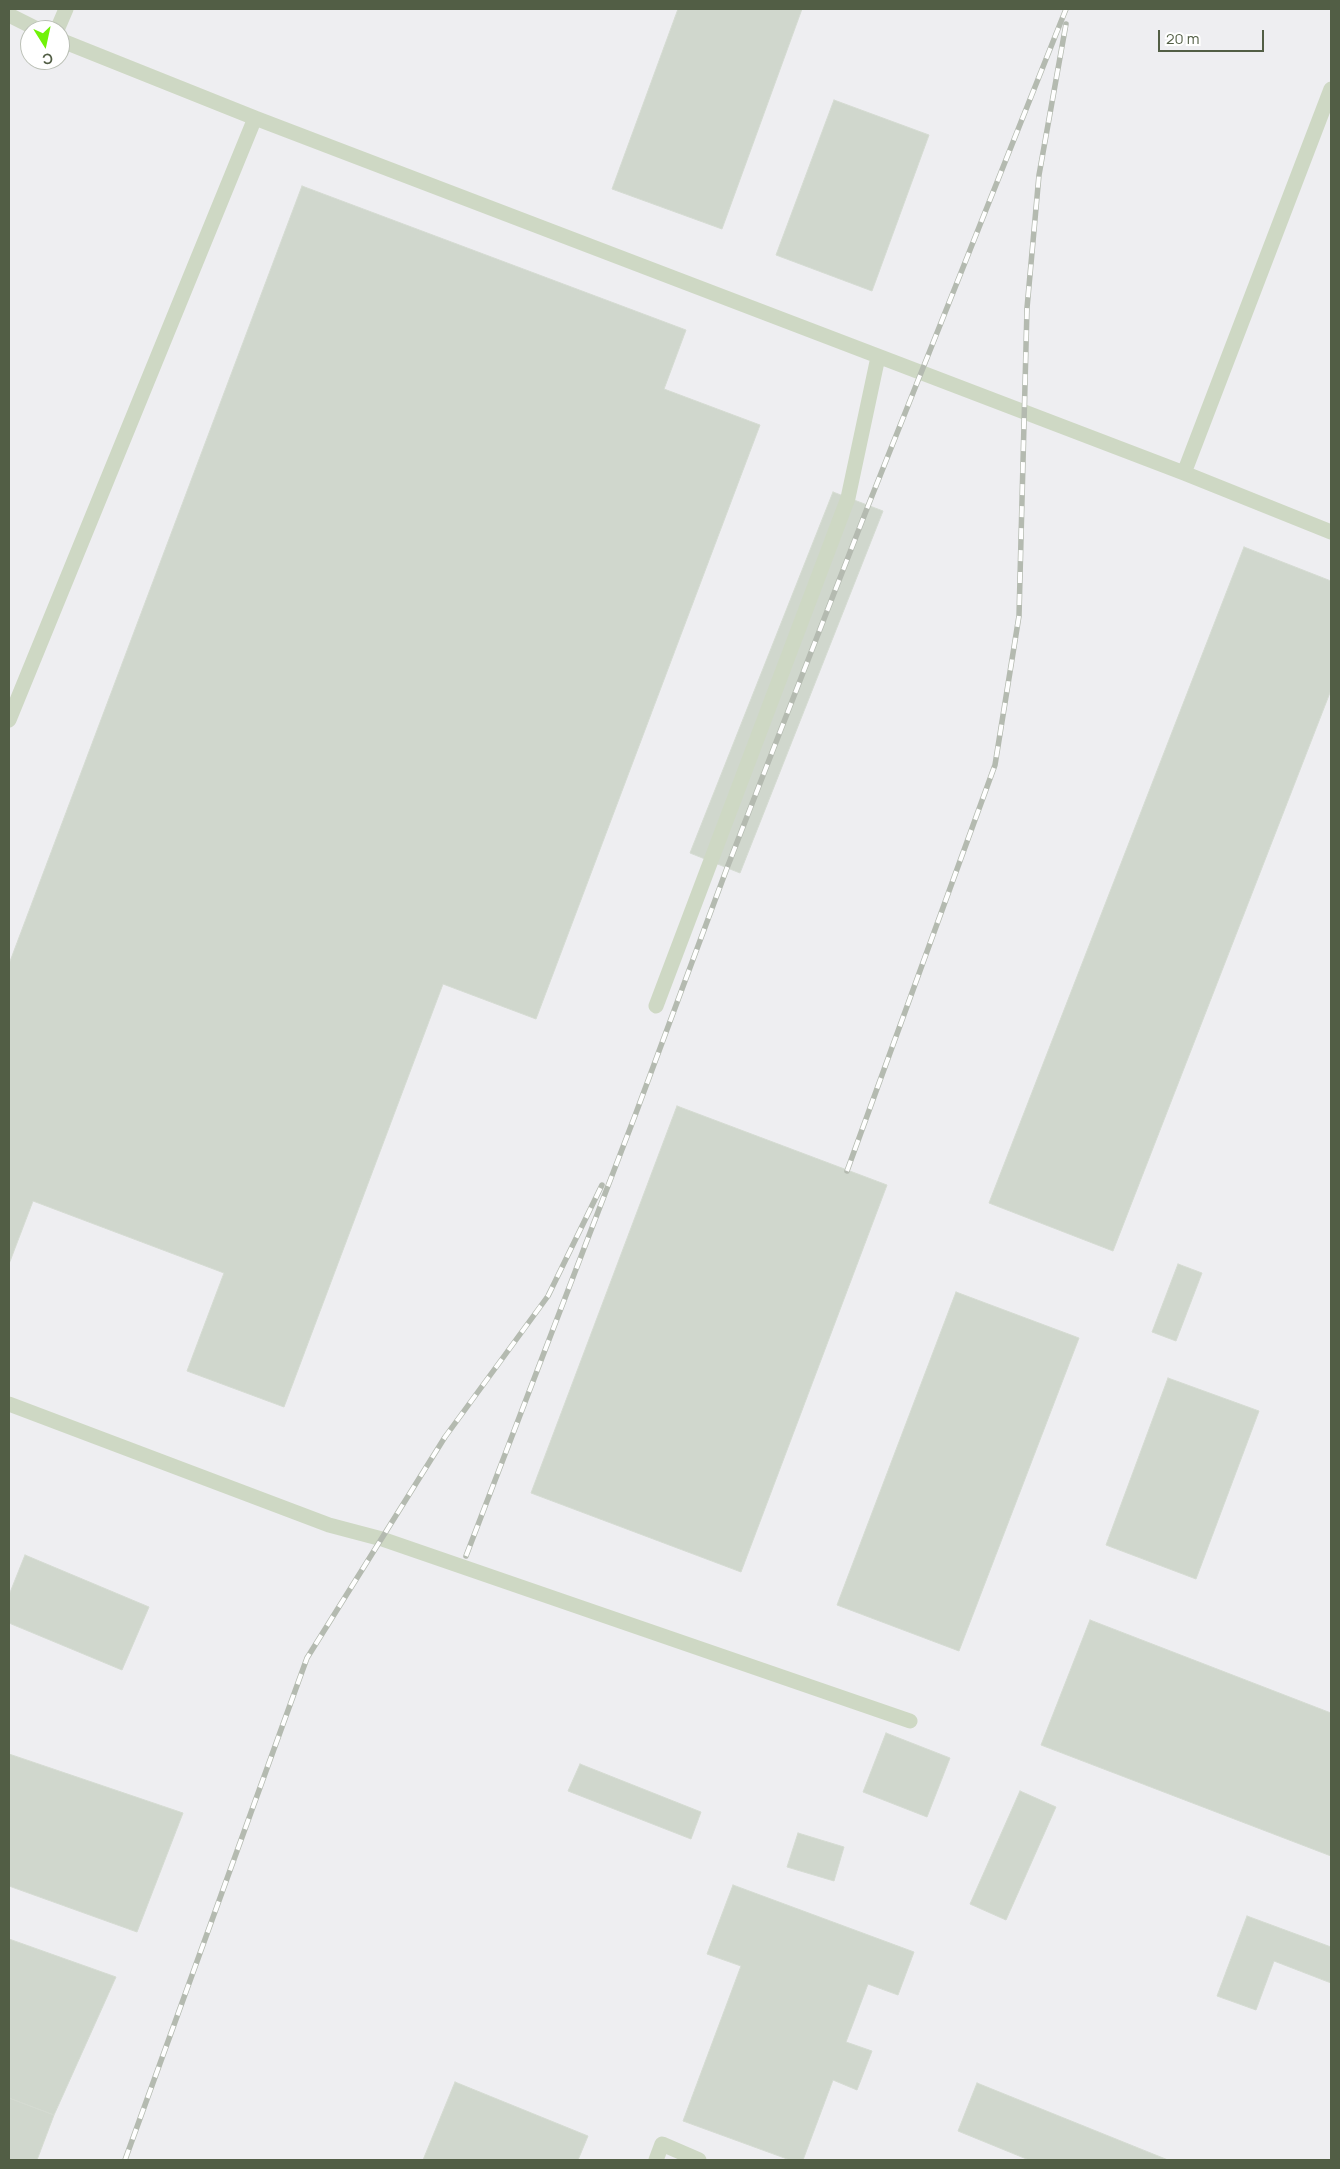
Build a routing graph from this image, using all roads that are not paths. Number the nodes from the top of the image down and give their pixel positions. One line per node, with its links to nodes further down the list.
1 (12, 13): 2 (lane)
2 (23, 20)
3 (70, 44): 5 (lane)
4 (1331, 89): 7 (lane)
5 (255, 118): 6 (lane); 9 (lane)
6 (878, 357): 7 (lane); 10 (lane)
7 (1184, 473): 8 (lane)
8 (1331, 532)
9 (9, 720)
10 (656, 1006)
11 (9, 1404): 12 (lane)
12 (910, 1721)
13 (656, 2160): 14 (lane)
14 (699, 2160)

